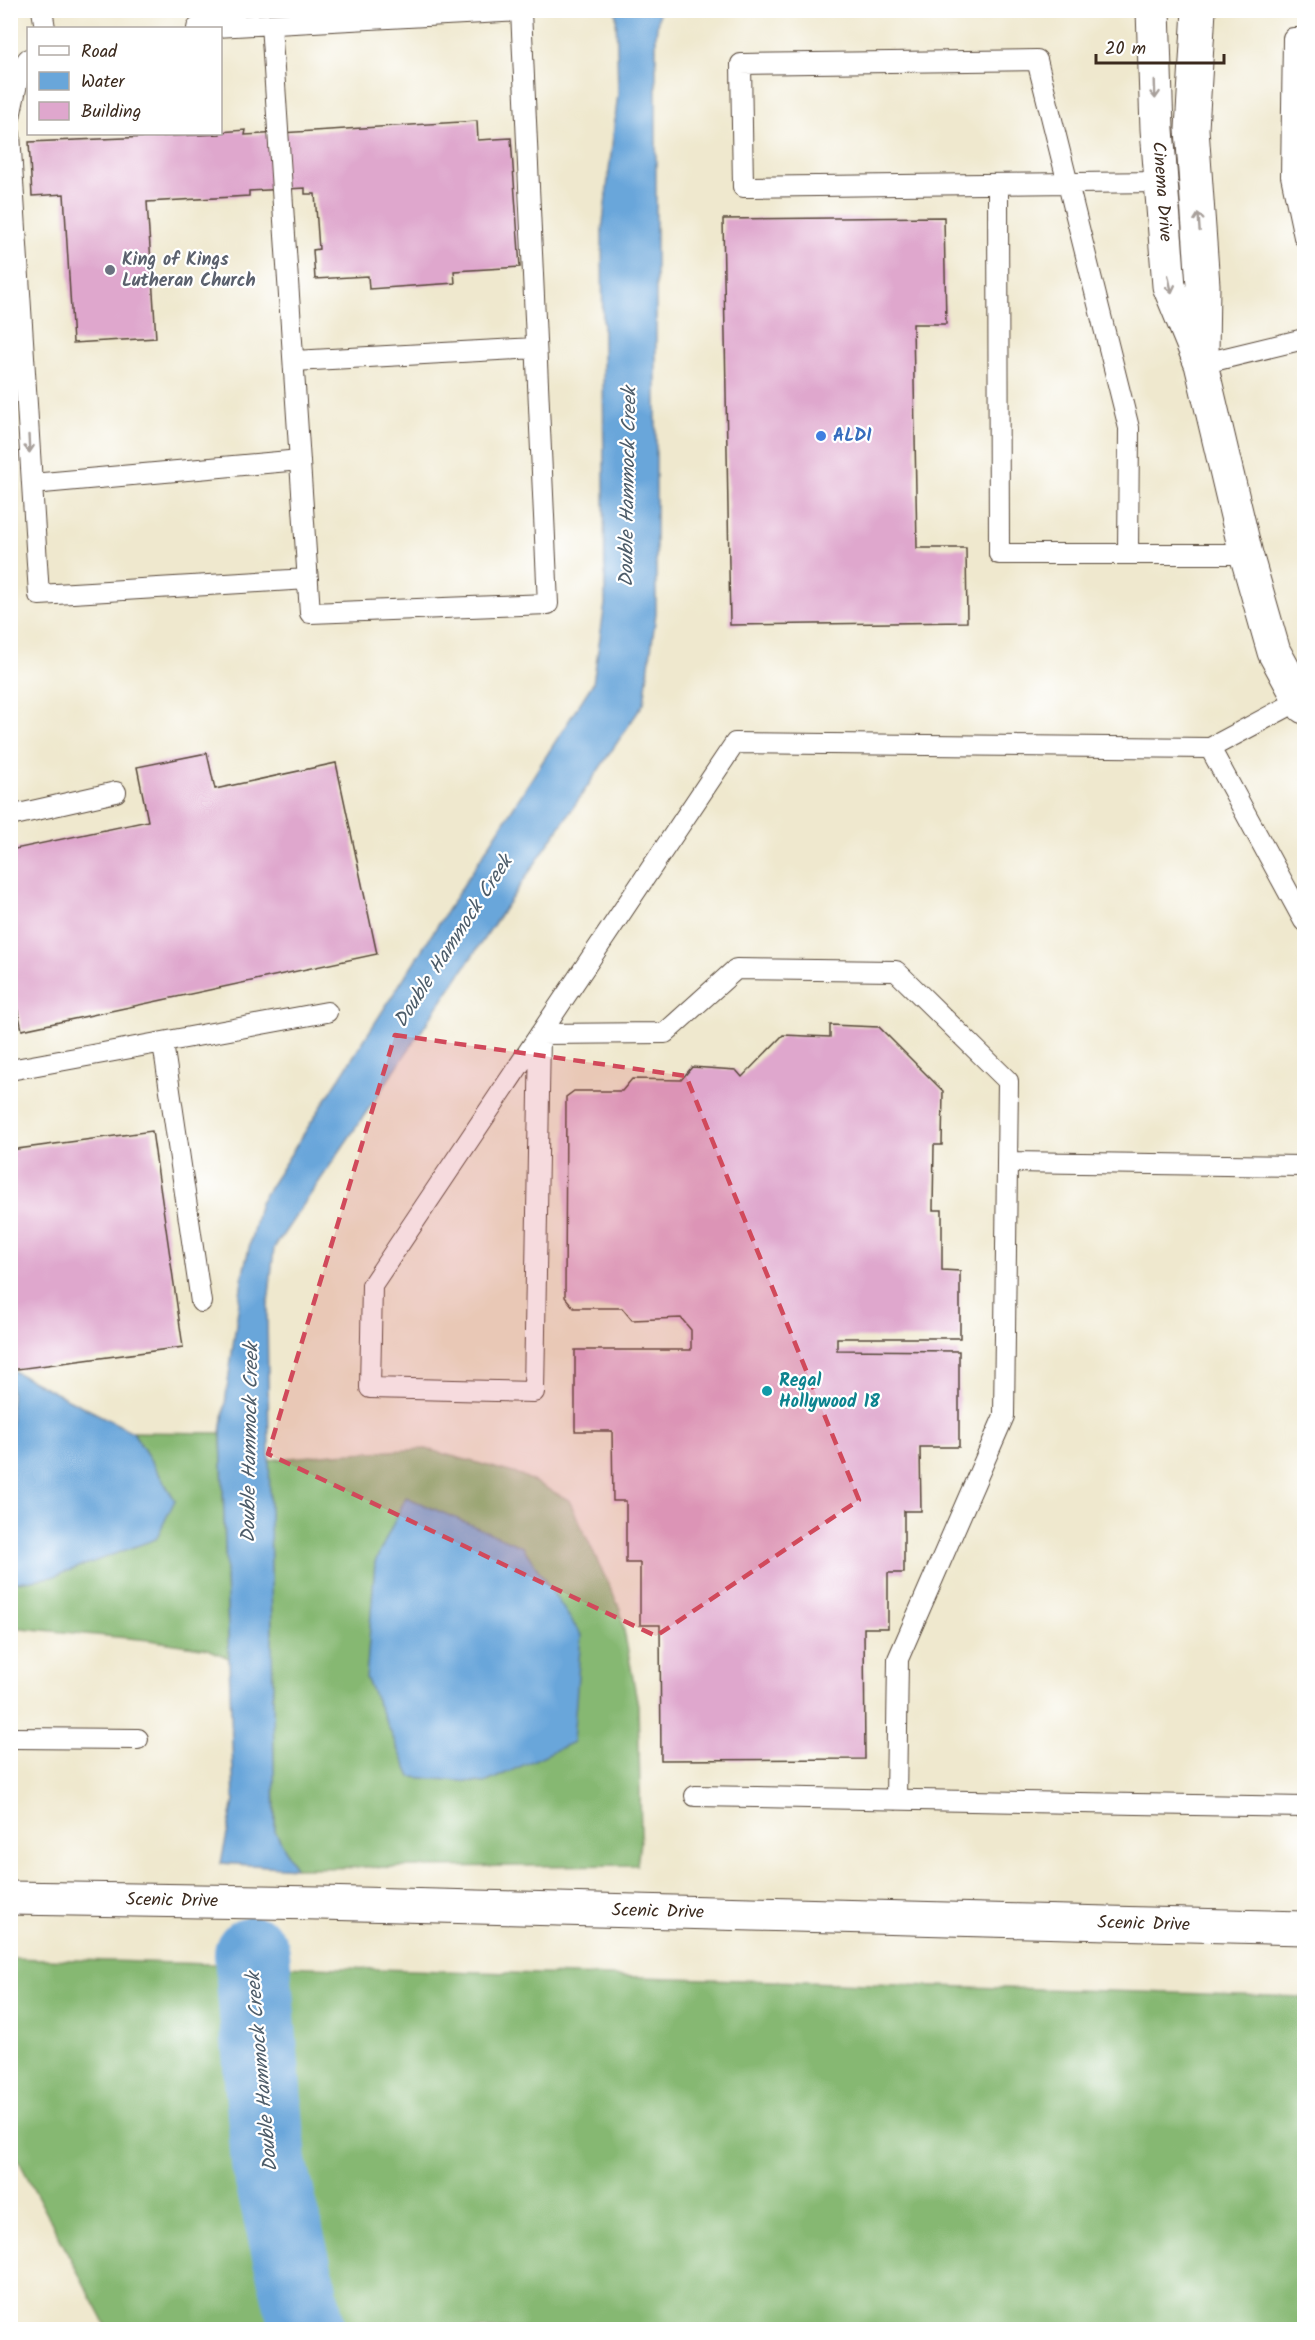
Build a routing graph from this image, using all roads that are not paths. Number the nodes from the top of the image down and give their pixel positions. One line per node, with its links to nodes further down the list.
1 (42, 10): 6 (lane)
2 (1153, 10): 12 (street, Cinema Drive, one-way to 12)
3 (1198, 10): 19 (street, Cinema Drive, one-way to 3)
4 (521, 11): 5 (lane); 17 (lane)
5 (271, 24): 7 (lane); 18 (lane)
6 (45, 27)
7 (216, 27)
8 (1305, 38): 15 (lane)
9 (27, 60): 10 (lane)
10 (10, 117)
11 (10, 134): 21 (lane, one-way to 21)
12 (1161, 182): 13 (lane); 19 (street, Cinema Drive, one-way to 19)
13 (1068, 183): 14 (lane); 14 (lane); 22 (lane)
14 (998, 184): 22 (lane)
15 (1305, 237)
16 (1305, 339): 19 (lane)
17 (536, 348): 18 (lane); 24 (lane)
18 (294, 361): 20 (lane)
19 (1201, 364): 23 (street, Cinema Drive)
20 (300, 460): 21 (lane); 24 (lane)
21 (32, 484): 24 (lane)
22 (1128, 554): 23 (lane)
23 (1246, 554): 25 (street, Cinema Drive)
24 (308, 579)
25 (1302, 704): 26 (lane)
26 (1210, 748): 29 (lane); 31 (lane)
27 (116, 792): 28 (lane)
28 (10, 816)
29 (1305, 921)
30 (327, 1012): 32 (lane)
31 (540, 1034): 31 (lane); 34 (lane)
32 (163, 1043): 33 (lane); 36 (lane)
33 (11, 1070)
34 (1007, 1162): 35 (lane); 40 (lane)
35 (1305, 1166)
36 (201, 1302)
37 (10, 1738): 38 (lane)
38 (138, 1739)
39 (695, 1796): 40 (lane)
40 (896, 1800): 41 (lane)
41 (1305, 1807)
42 (10, 1898): 43 (street, Scenic Drive)
43 (1305, 1928)

